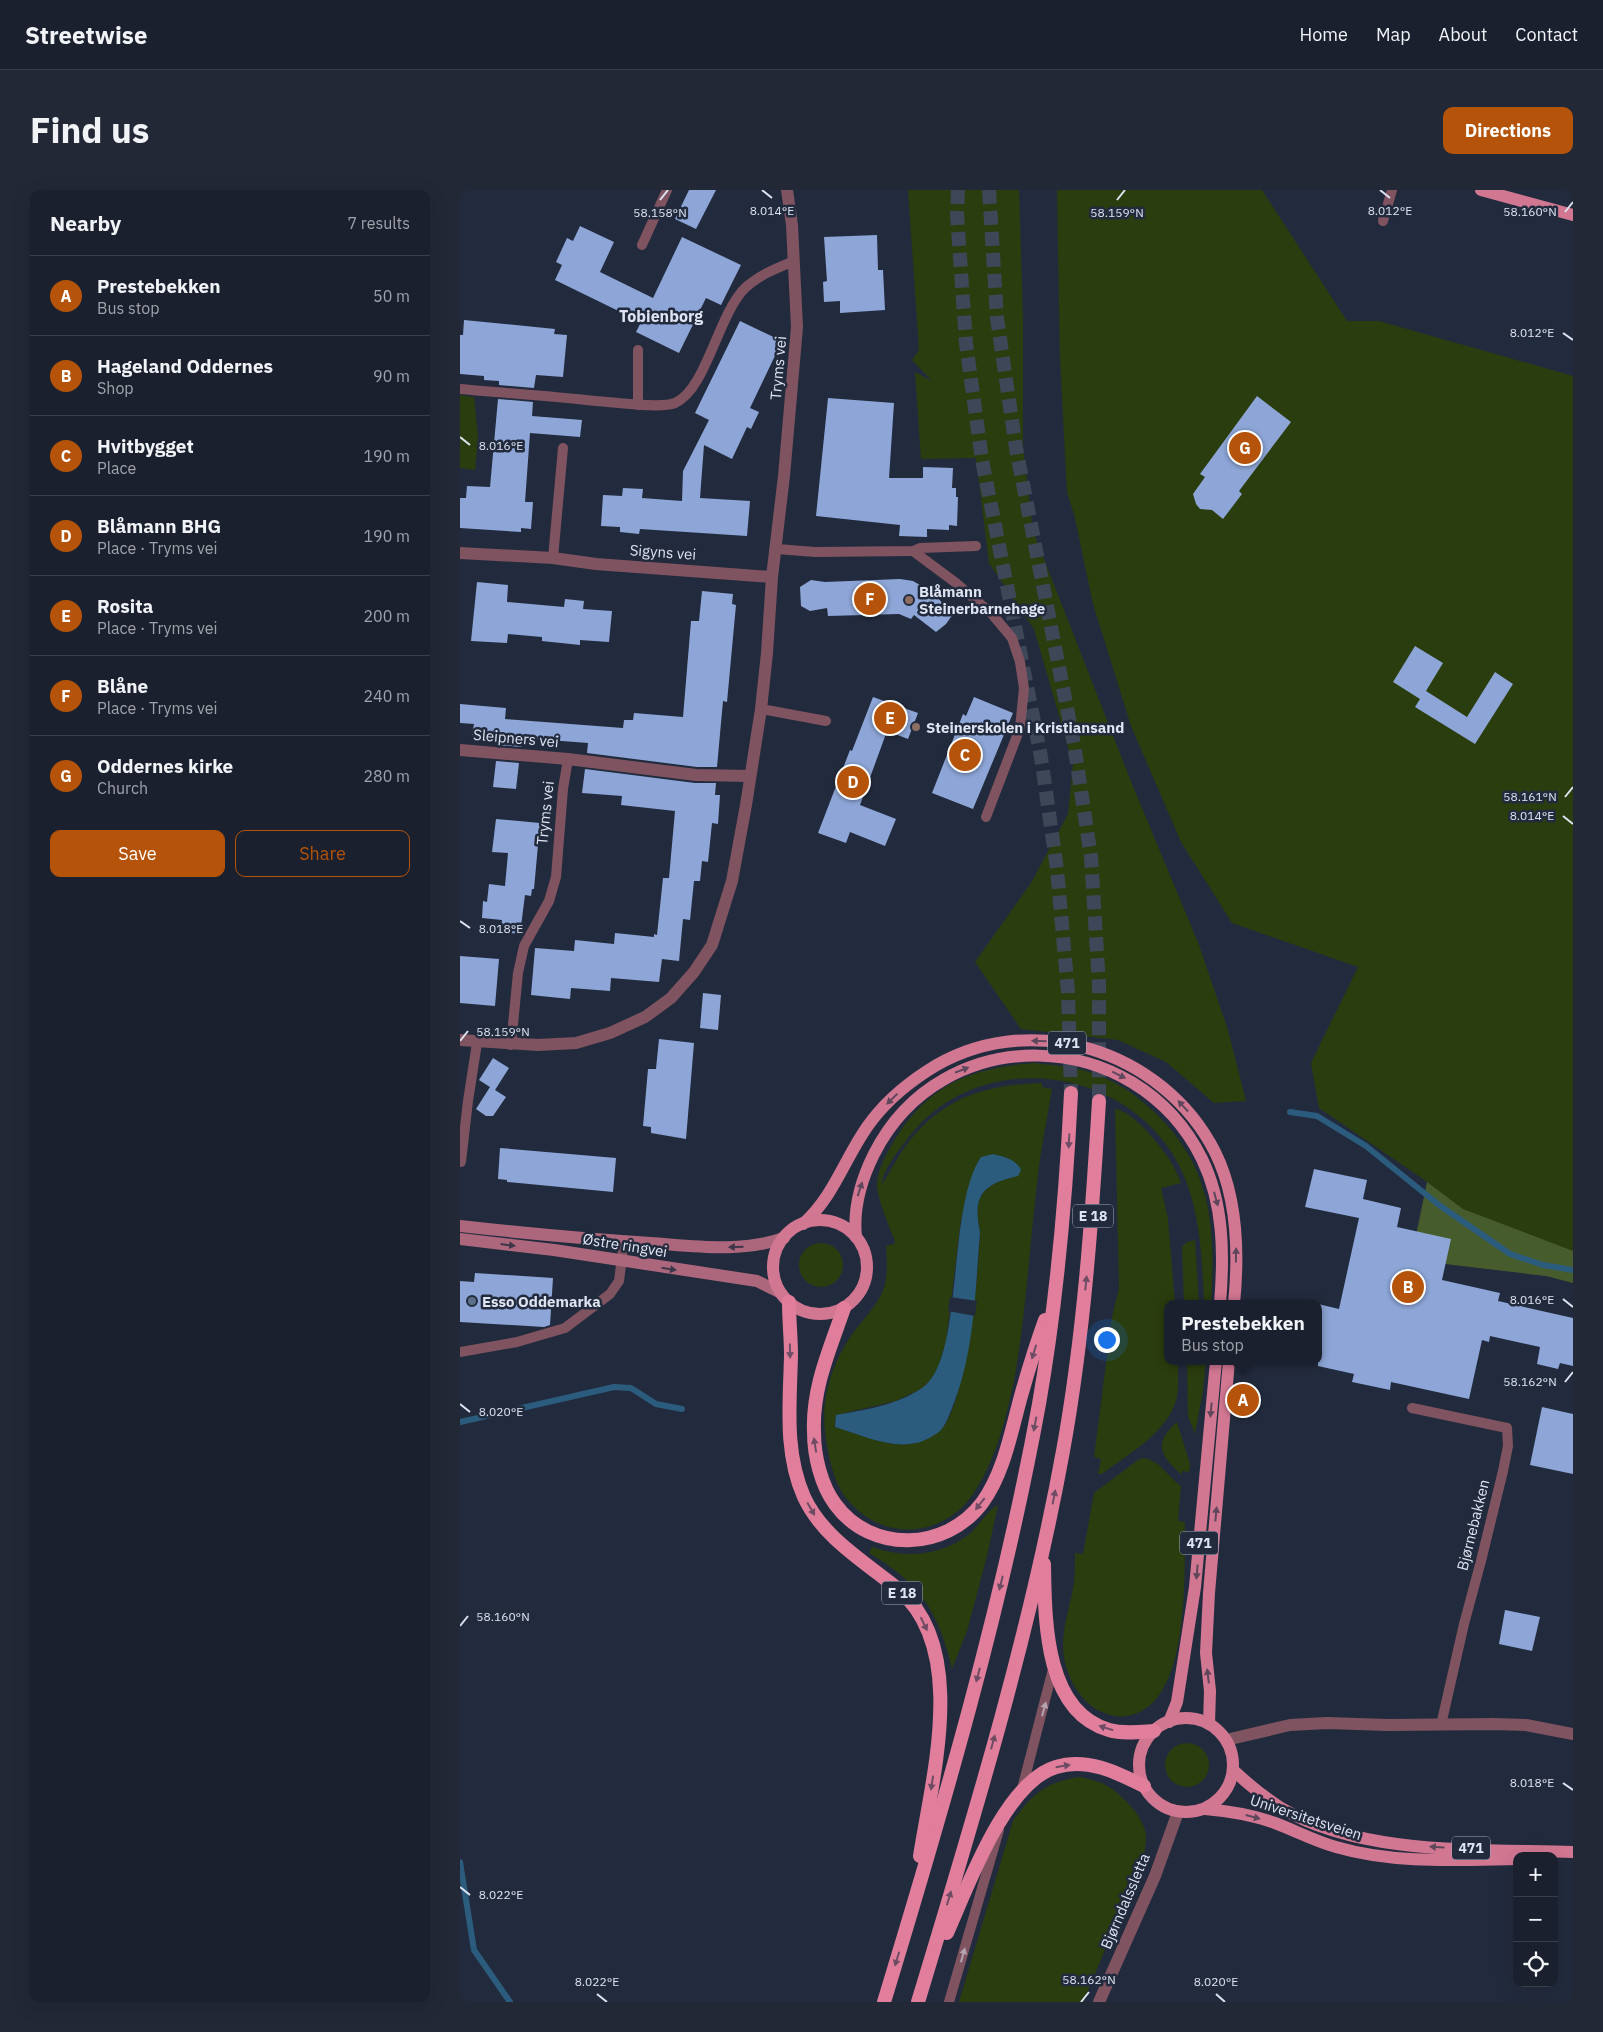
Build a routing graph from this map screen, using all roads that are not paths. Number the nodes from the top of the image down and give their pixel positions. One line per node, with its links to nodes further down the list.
1 (667, 190): 7 (lane)
2 (787, 190): 8 (street, Tryms vei)
3 (1392, 190): 6 (lane)
4 (1481, 190): 5 (main road)
5 (1573, 215)
6 (1384, 221)
7 (642, 245)
8 (794, 261): 11 (lane); 14 (street, Tryms vei)
9 (638, 350): 11 (lane)
10 (460, 389): 11 (lane)
11 (638, 405)
12 (563, 448): 17 (lane)
13 (976, 546): 15 (lane)
14 (777, 549): 15 (lane); 18 (street, Tryms vei)
15 (913, 551): 24 (lane)
16 (460, 553): 17 (street, Sigyns vei)
17 (553, 558): 18 (street, Sigyns vei)
18 (772, 577): 19 (street, Tryms vei)
19 (761, 709): 20 (lane); 23 (street, Tryms vei)
20 (826, 721)
21 (460, 750): 22 (street, Sleipners vei)
22 (568, 759): 23 (street); 27 (lane, Tryms vei)
23 (750, 776): 27 (street, Tryms vei)
24 (986, 817)
25 (460, 1040): 26 (street, Tryms vei)
26 (477, 1043): 27 (street, Tryms vei); 30 (lane)
27 (511, 1044)
28 (1071, 1093): 38 (highway, E 18, one-way to 38)
29 (1099, 1101): 47 (highway, E 18, one-way to 29)
30 (462, 1162)
31 (803, 1224): 33 (main road); 34 (main road, 471); 41 (main road, 471, one-way to 31)
32 (460, 1226): 36 (main road, Østre ringvei)
33 (856, 1237): 40 (main road, 471, one-way to 40); 42 (main road, 471)
34 (784, 1238): 36 (main road, Østre ringvei, one-way to 36); 39 (main road, 471)
35 (460, 1239): 37 (main road, Østre ringvei, one-way to 37)
36 (624, 1241): 37 (lane)
37 (621, 1261): 39 (main road, Østre ringvei, one-way to 39); 43 (lane)
38 (1056, 1289): 42 (highway, E 18, one-way to 42); 65 (highway, E 18, one-way to 65)
39 (785, 1298): 42 (main road); 65 (highway, E 18, one-way to 65)
40 (1220, 1300)
41 (1234, 1300)
42 (844, 1308)
43 (460, 1352)
44 (1216, 1365): 49 (main road, 471, one-way to 49)
45 (1229, 1365): 50 (main road, 471, one-way to 45)
46 (1412, 1408): 51 (lane, Bjørnebakken)
47 (1044, 1545): 48 (highway, E 18); 66 (highway, E 18, one-way to 47)
48 (1054, 1665): 52 (highway, E 18, one-way to 48); 57 (lane, one-way to 48)
49 (1169, 1722): 50 (main road); 52 (main road)
50 (1209, 1724): 54 (main road)
51 (1441, 1725): 53 (street); 54 (street)
52 (1154, 1731): 56 (main road)
53 (1573, 1734)
54 (1226, 1740): 55 (main road)
55 (1233, 1770): 58 (main road, 471); 61 (main road, Universitetsveien / 471, one-way to 55)
56 (1144, 1786): 57 (highway, E 18, one-way to 56); 59 (main road)
57 (1022, 1790): 60 (highway, E 18)
58 (1205, 1808): 59 (main road, 471); 63 (main road, Universitetsveien / 471, one-way to 63)
59 (1178, 1812): 70 (street, Bjørndalssletta)
60 (1004, 1815): 66 (highway, E 18); 69 (lane, one-way to 60)
61 (1573, 1852)
62 (1573, 1858): 64 (main road)
63 (1513, 1859)
64 (1558, 1859)
65 (910, 1916): 67 (highway, E 18, one-way to 67)
66 (925, 1979): 68 (highway, E 18)
67 (884, 2002)
68 (918, 2002)
69 (949, 2002)
70 (1099, 2002)

